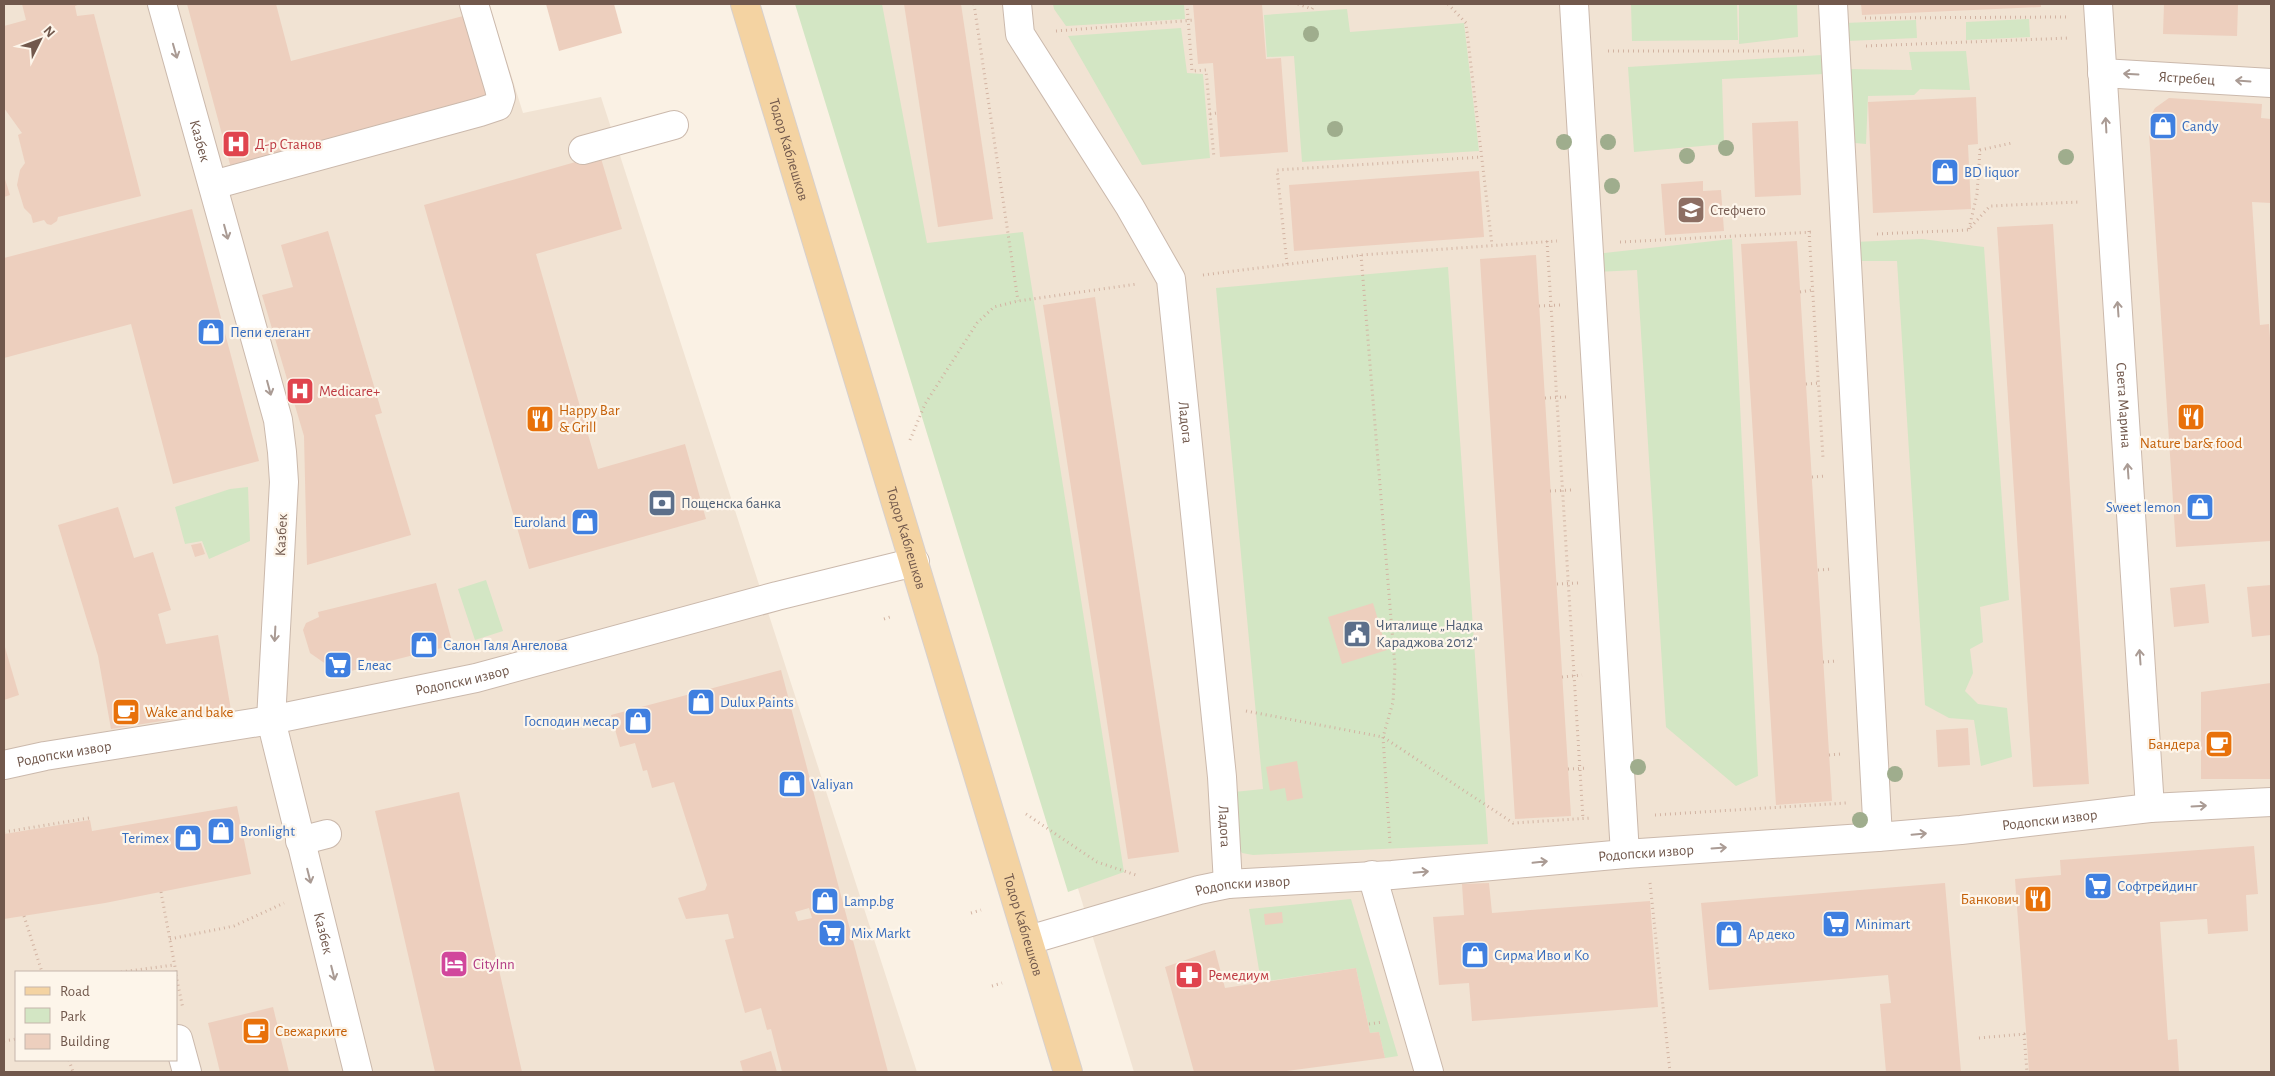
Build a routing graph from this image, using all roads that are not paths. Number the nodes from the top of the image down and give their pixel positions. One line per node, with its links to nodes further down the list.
1 (162, 4): 12 (street, Казбек, one-way to 12)
2 (474, 4): 12 (street)
3 (745, 4): 13 (main road, Тодор Каблешков)
4 (1017, 4): 23 (street, Ладога)
5 (1574, 4): 21 (street)
6 (2098, 4): 8 (street, Света Марина)
7 (1834, 11): 19 (street)
8 (2102, 72): 9 (street, Ястребец, one-way to 8); 17 (street, Света Марина, one-way to 8)
9 (2271, 83)
10 (674, 125): 11 (street)
11 (583, 150)
12 (213, 184): 14 (street, Казбек, one-way to 14)
13 (914, 562): 14 (street, Родопски извор); 24 (main road, Тодор Каблешков)
14 (271, 720): 15 (street, Родопски извор); 20 (street, Казбек)
15 (4, 765)
16 (2271, 802): 17 (street, Родопски извор, one-way to 16)
17 (2150, 808): 19 (street, Родопски извор, one-way to 17)
18 (327, 834): 20 (street)
19 (1878, 837): 21 (street, Родопски извор, one-way to 19)
20 (300, 841): 27 (street, Казбек, one-way to 27)
21 (1636, 853): 22 (street, Родопски извор, one-way to 21)
22 (1382, 875): 23 (street, Родопски извор); 29 (street)
23 (1228, 884): 24 (street, Родопски извор)
24 (1028, 940): 28 (main road, Тодор Каблешков)
25 (178, 1039): 26 (street)
26 (187, 1072)
27 (358, 1072)
28 (1068, 1072)
29 (1429, 1072)

